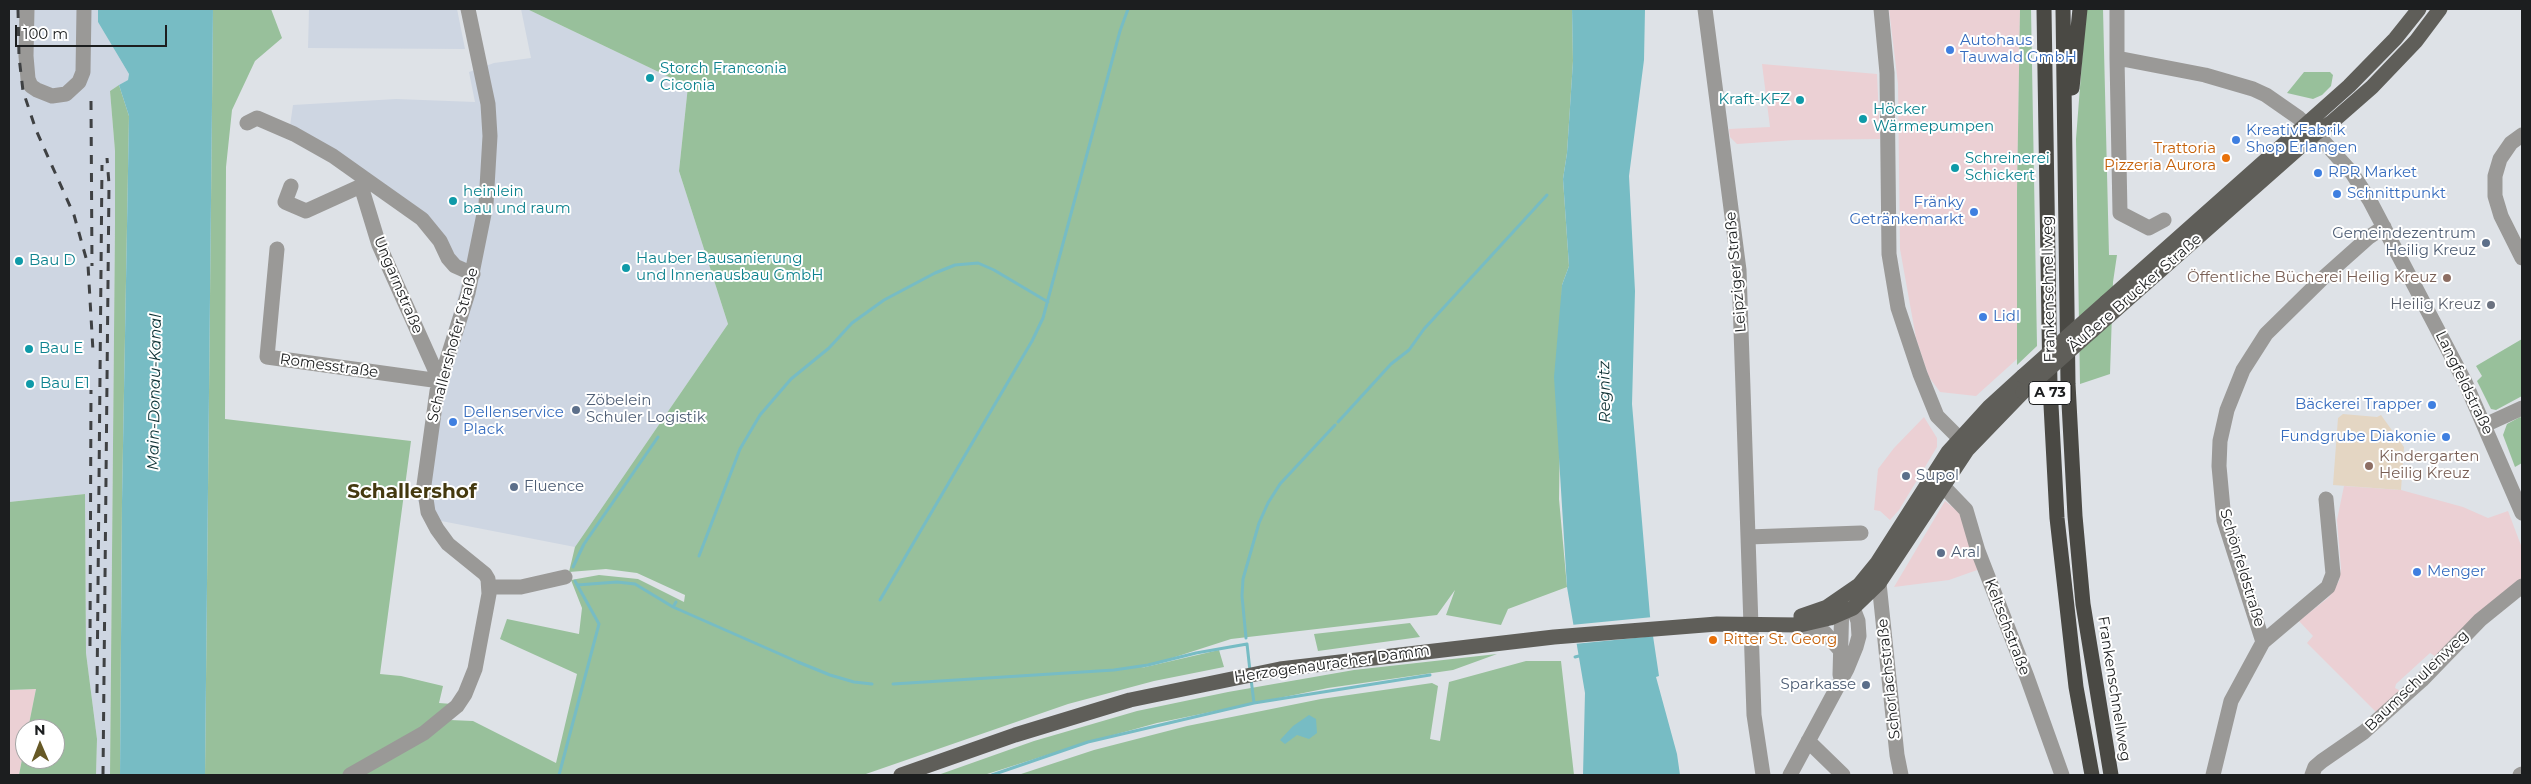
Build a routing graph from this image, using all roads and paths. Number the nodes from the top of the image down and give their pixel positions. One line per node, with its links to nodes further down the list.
1 (27, 9): 2 (street)
2 (84, 9)
3 (468, 9): 23 (street, Schallershofer Straße)
4 (1705, 9): 32 (street, Leipziger Straße)
5 (1881, 9): 27 (street)
6 (2044, 9): 52 (highway, Frankenschnellweg / A 73)
7 (2062, 9): 16 (highway, Frankenschnellweg / A 73)
8 (2080, 9): 16 (highway)
9 (2117, 9): 12 (street)
10 (2419, 9): 14 (main road, Äußere Brucker Straße)
11 (2440, 9): 14 (main road, Äußere Brucker Straße)
12 (2117, 58): 14 (street, Langfeldstraße); 19 (street)
13 (247, 123): 17 (street)
14 (2311, 128): 20 (street, Langfeldstraße); 27 (main road, Äußere Brucker Straße, bridge); 28 (main road, Äußere Brucker Straße, bridge)
15 (2522, 135): 22 (street)
16 (2065, 137): 53 (highway, Frankenschnellweg / A 73)
17 (363, 182): 18 (street); 23 (street); 24 (street, Ungarnstraße)
18 (291, 186)
19 (2164, 220)
20 (2384, 227): 26 (street, Langfeldstraße); 41 (street, Schönfeldstraße)
21 (277, 249): 24 (street, Romesstraße)
22 (2522, 258)
23 (473, 274): 24 (street, Schallershofer Straße)
24 (440, 381): 36 (street, Schallershofer Straße)
25 (2522, 408): 26 (street)
26 (2485, 425): 30 (street, Langfeldstraße)
27 (1959, 438): 37 (main road, Äußere Brucker Straße)
28 (1942, 486): 34 (main road, Äußere Brucker Straße); 51 (street, Keltschstraße)
29 (2326, 499): 41 (street)
30 (2522, 513)
31 (1861, 533): 32 (street)
32 (1748, 536): 38 (street, Leipziger Straße)
33 (566, 577): 36 (street)
34 (1879, 583): 37 (main road, Äußere Brucker Straße); 50 (street, Schorlachstraße)
35 (2522, 586): 55 (street, Baumschulenweg)
36 (489, 587): 45 (street)
37 (1846, 606): 39 (main road, Herzogenauracher Damm); 40 (main road, Äußere Brucker Straße); 42 (street); 43 (street)
38 (1750, 623): 39 (main road, Herzogenauracher Damm); 46 (main road, Herzogenauracher Damm); 47 (street, Leipziger Straße)
39 (1776, 623): 40 (main road, Herzogenauracher Damm)
40 (1800, 625): 42 (street)
41 (2263, 642): 54 (street)
42 (1841, 652): 43 (street)
43 (1839, 681): 44 (street)
44 (1808, 741): 48 (street); 49 (street)
45 (350, 775)
46 (901, 775)
47 (1763, 775)
48 (1790, 775)
49 (1843, 775)
50 (1901, 775)
51 (2062, 775)
52 (2092, 775)
53 (2110, 775)
54 (2213, 775)
55 (2312, 775)

